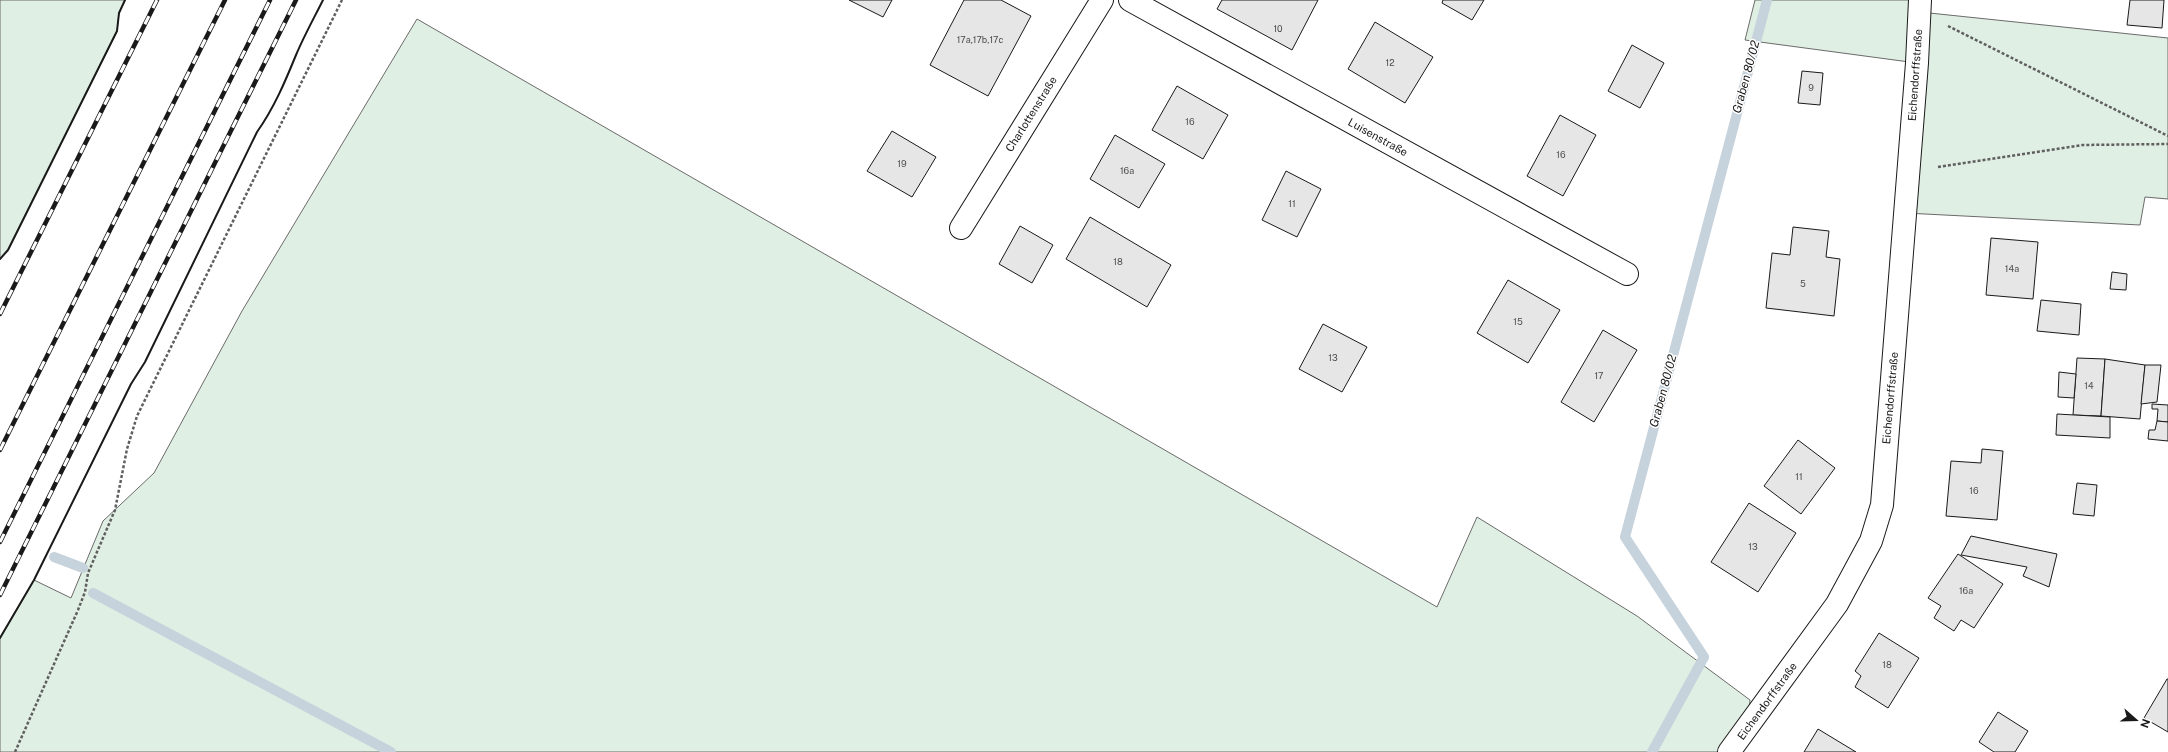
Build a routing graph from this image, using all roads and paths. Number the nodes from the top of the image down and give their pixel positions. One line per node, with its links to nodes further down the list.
1 (342, 0): 10 (path)
2 (1102, 0): 8 (street, Charlottenstraße)
3 (1130, 0): 9 (street, Luisenstraße)
4 (1920, 6): 5 (path); 7 (street, Eichendorffstraße)
5 (2168, 136)
6 (2168, 144): 7 (path)
7 (1908, 171): 11 (street, Eichendorffstraße)
8 (961, 228)
9 (1627, 274)
10 (15, 752)
11 (1729, 752)

